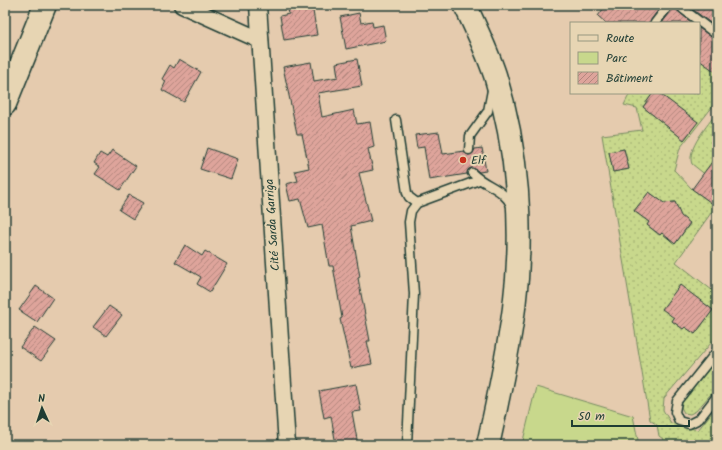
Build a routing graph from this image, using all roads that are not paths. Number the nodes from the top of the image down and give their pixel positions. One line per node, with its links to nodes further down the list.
1 (45, 5): 11 (main road)
2 (182, 5): 9 (street)
3 (258, 5): 9 (street, Cité Sarda Garriga)
4 (465, 5): 10 (main road)
5 (669, 5): 7 (lane)
6 (679, 5): 8 (lane)
7 (656, 22)
8 (717, 35)
9 (260, 40): 20 (street, Cité Sarda Garriga)
10 (495, 74): 13 (lane); 17 (main road)
11 (5, 104)
12 (396, 120): 16 (lane)
13 (469, 150)
14 (472, 173): 15 (lane)
15 (479, 180): 16 (lane); 17 (lane)
16 (417, 203): 21 (lane)
17 (519, 222): 22 (main road)
18 (717, 351): 19 (lane)
19 (717, 396)
20 (287, 445)
21 (407, 445)
22 (488, 445)

